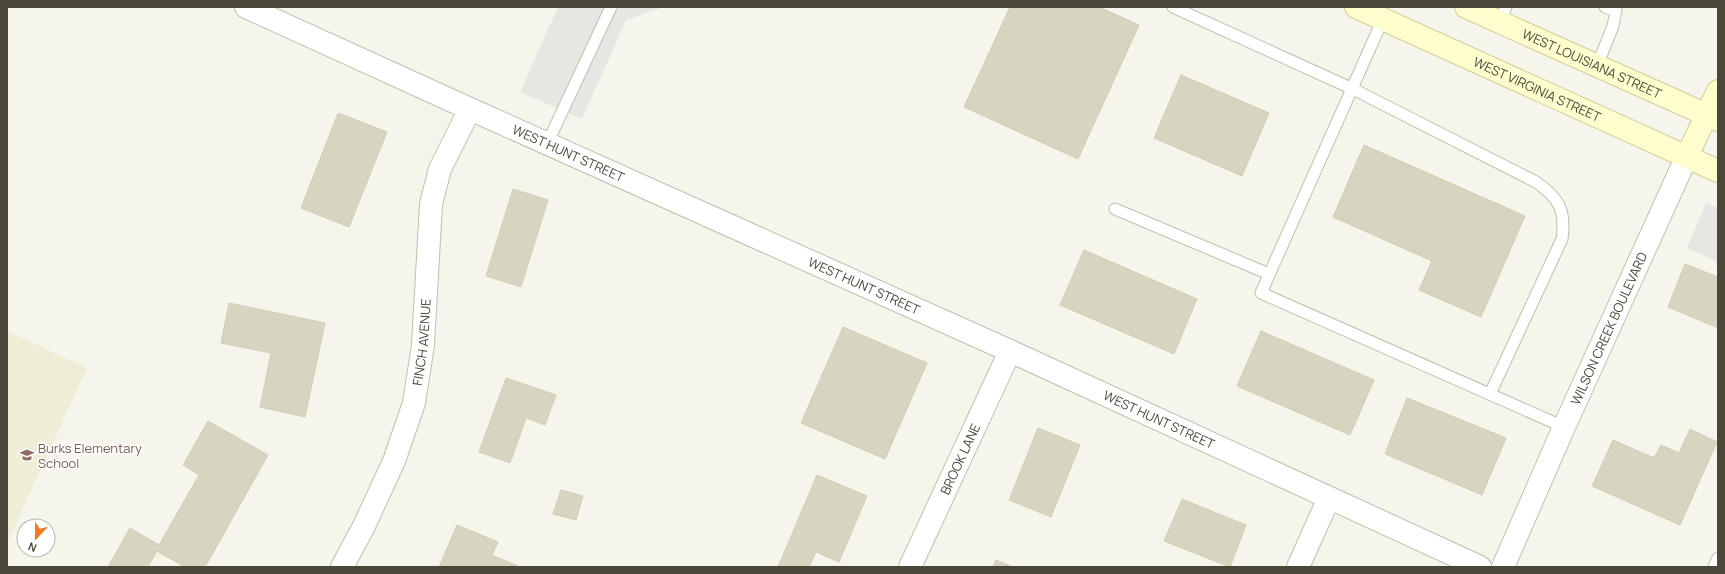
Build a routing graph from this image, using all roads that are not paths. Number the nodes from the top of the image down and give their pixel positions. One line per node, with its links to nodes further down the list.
1 (246, 7): 12 (street, WEST HUNT STREET)
2 (611, 7): 14 (lane)
3 (1173, 7): 10 (lane)
4 (1356, 7): 8 (main road, WEST VIRGINIA STREET)
5 (1466, 7): 7 (main road, WEST LOUISIANA STREET)
6 (1613, 8): 9 (lane)
7 (1503, 15): 9 (main road, WEST LOUISIANA STREET)
8 (1384, 20): 10 (lane); 15 (main road, WEST VIRGINIA STREET)
9 (1598, 66): 13 (main road, WEST LOUISIANA STREET)
10 (1353, 89): 18 (lane); 20 (lane)
11 (1718, 91): 13 (main road, WILSON CREEK BOULEVARD)
12 (470, 109): 14 (street, WEST HUNT STREET); 24 (street, FINCH AVENUE)
13 (1712, 118): 15 (main road, WILSON CREEK BOULEVARD)
14 (547, 144): 19 (street, WEST HUNT STREET)
15 (1687, 156): 16 (main road, WEST VIRGINIA STREET); 21 (street, WILSON CREEK BOULEVARD)
16 (1718, 171)
17 (1115, 209): 18 (lane)
18 (1270, 274): 20 (lane)
19 (1010, 351): 22 (street, WEST HUNT STREET); 25 (street, BROOK LANE)
20 (1490, 394): 21 (lane)
21 (1564, 427): 28 (street, WILSON CREEK BOULEVARD)
22 (1329, 498): 26 (street); 27 (street, WEST HUNT STREET)
23 (1718, 558): 29 (lane)
24 (342, 567)
25 (910, 567)
26 (1298, 567)
27 (1480, 567)
28 (1503, 567)
29 (1714, 567)

